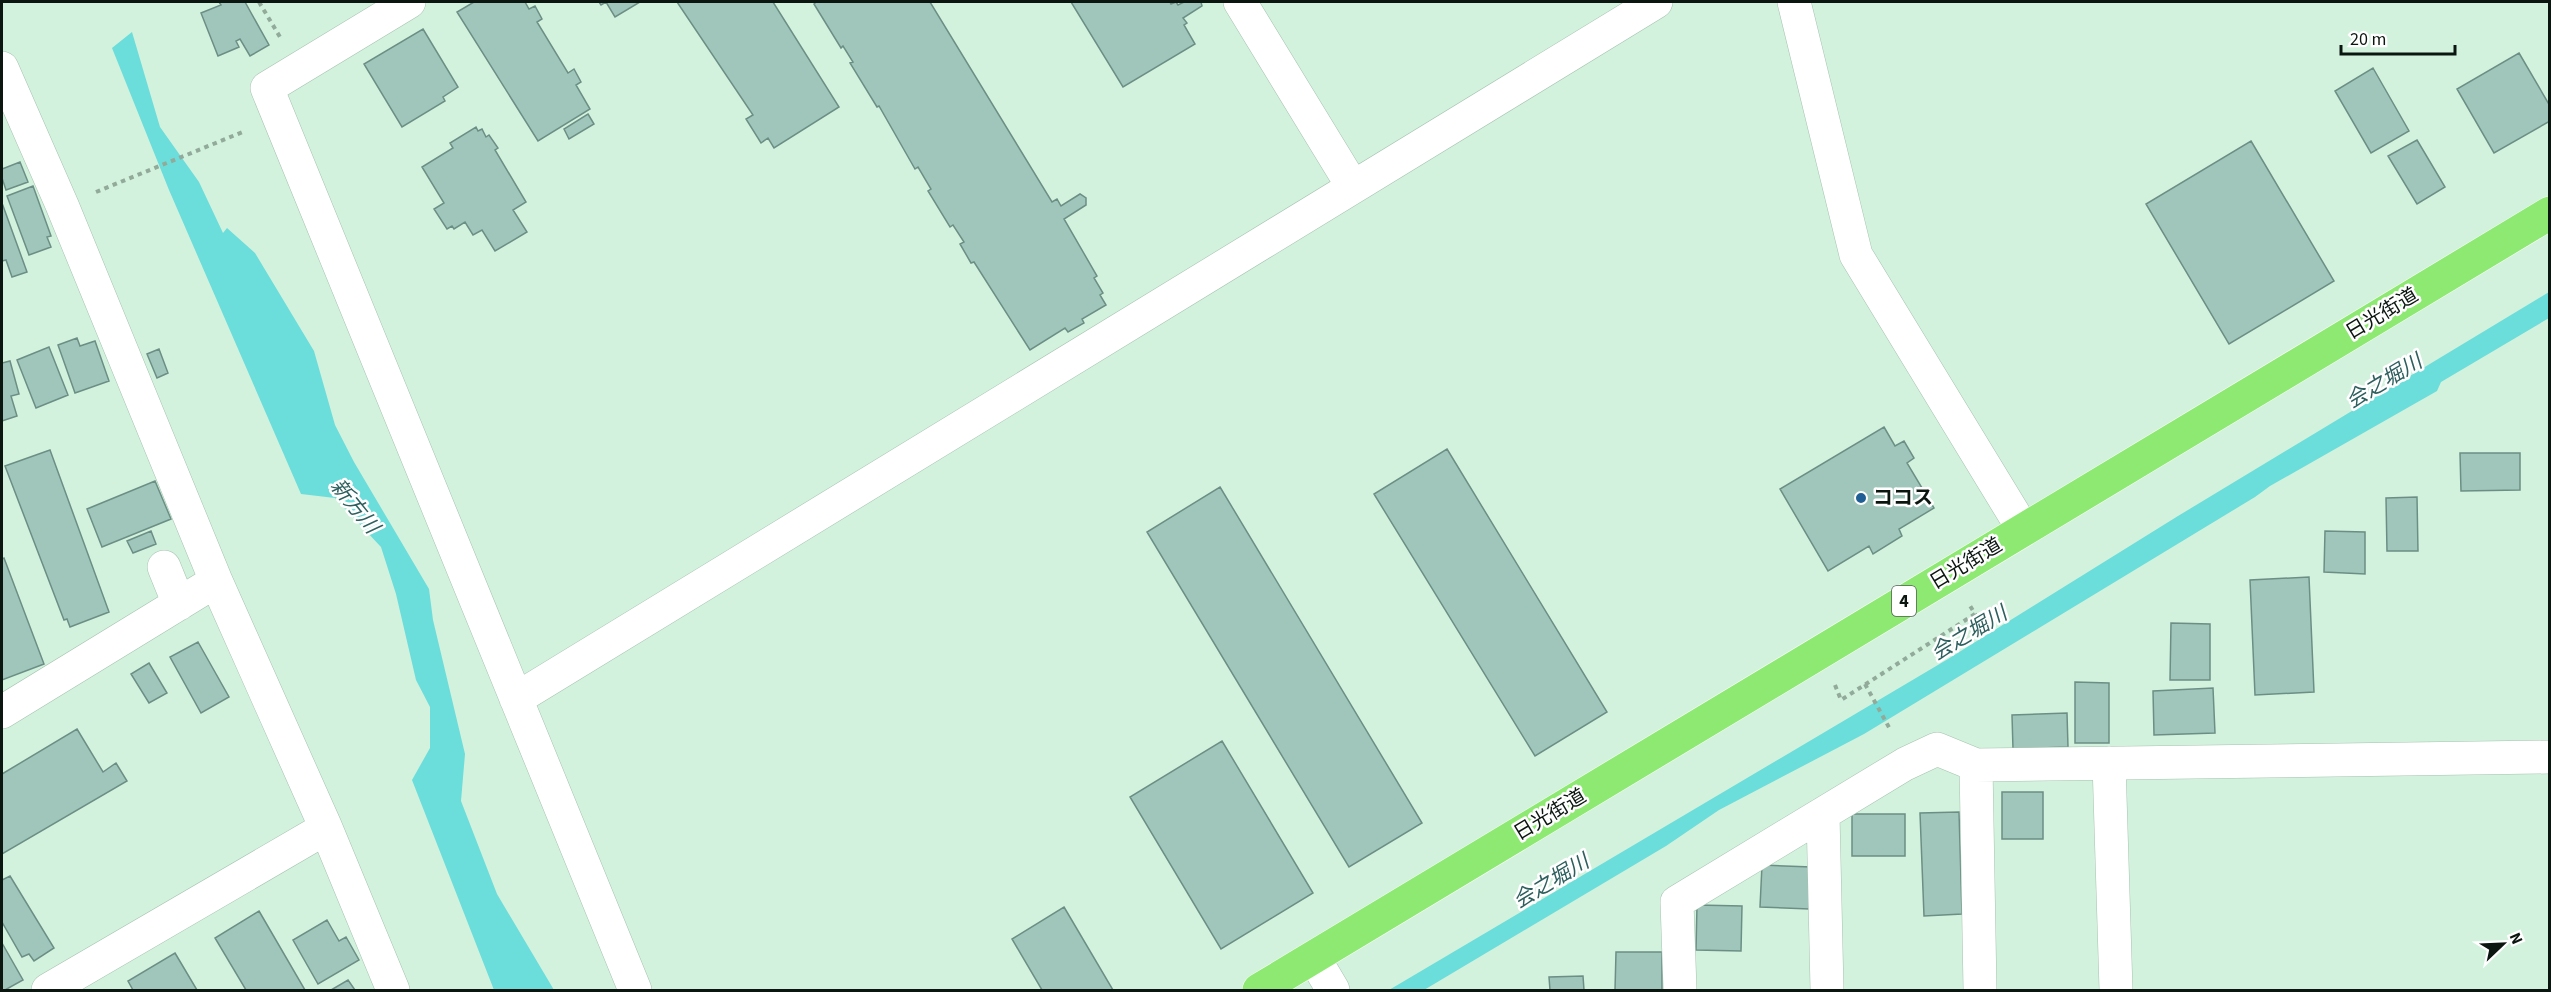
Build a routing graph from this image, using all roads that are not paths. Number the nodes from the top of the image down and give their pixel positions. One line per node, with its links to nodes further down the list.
1 (409, 2): 12 (street)
2 (1240, 2): 6 (street)
3 (1656, 2): 6 (street)
4 (1794, 2): 8 (street)
5 (2, 68): 10 (street)
6 (1353, 187): 12 (street)
7 (2550, 213): 8 (highway, 日光街道 / 4)
8 (2023, 529): 19 (highway, 日光街道 / 4)
9 (161, 571): 11 (street)
10 (216, 581): 11 (street); 18 (street)
11 (179, 604): 13 (street)
12 (516, 699): 22 (street)
13 (2, 712)
14 (2550, 757): 15 (street)
15 (2109, 763): 16 (street); 28 (street)
16 (1976, 765): 17 (street); 27 (street)
17 (1823, 814): 25 (street); 26 (street)
18 (326, 828): 20 (street); 21 (street)
19 (1314, 958): 23 (highway, 日光街道 / 4); 24 (street)
20 (48, 990)
21 (393, 990)
22 (635, 990)
23 (1259, 990)
24 (1333, 990)
25 (1680, 990)
26 (1827, 990)
27 (1980, 990)
28 (2115, 990)

